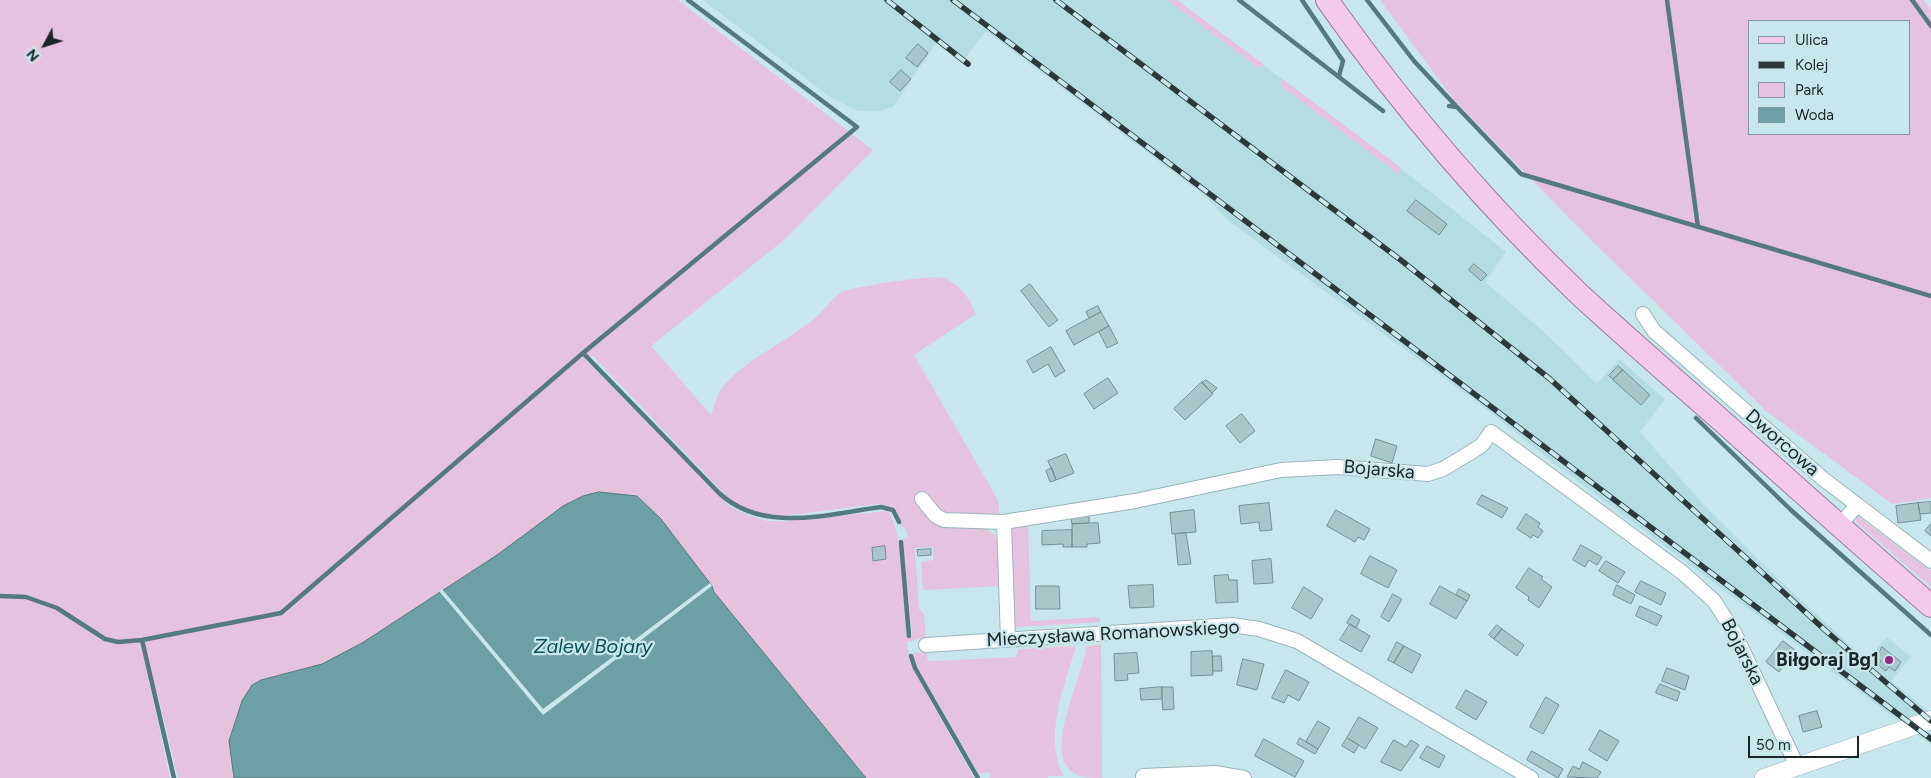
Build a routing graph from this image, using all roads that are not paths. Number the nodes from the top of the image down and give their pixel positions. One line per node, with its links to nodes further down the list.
1 (1327, 0): 6 (main road)
2 (1643, 314): 4 (street, Dworcowa)
3 (922, 499): 5 (street, Bojarska)
4 (1857, 505): 6 (street); 7 (street, Dworcowa)
5 (1004, 522): 9 (street); 12 (street, Bojarska)
6 (1839, 526): 8 (main road)
7 (1931, 561)
8 (1931, 606)
9 (1008, 639): 10 (street, Mieczysława Romanowskiego); 15 (street, Mieczysława Romanowskiego)
10 (926, 645)
11 (1931, 720): 12 (street)
12 (1797, 766): 16 (street)
13 (1143, 776): 14 (street)
14 (1244, 778)
15 (1531, 778)
16 (1764, 778)

